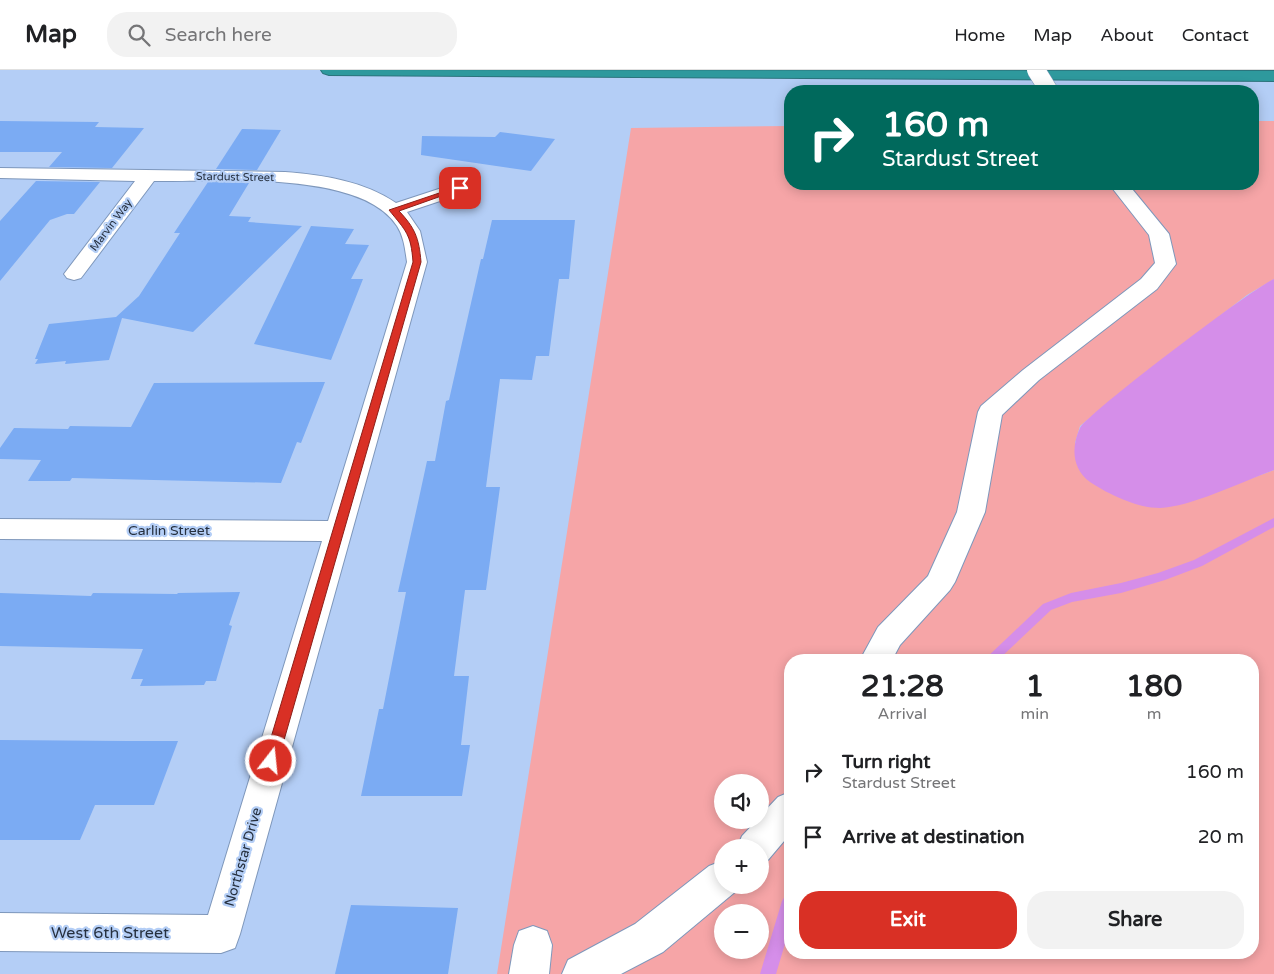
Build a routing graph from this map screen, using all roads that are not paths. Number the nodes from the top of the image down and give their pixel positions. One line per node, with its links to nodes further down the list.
1 (329, 70): 3 (highway)
2 (1036, 70): 4 (street, bridge)
3 (1274, 76)
4 (1045, 85)
5 (0, 174): 6 (street, Stardust Street)
6 (148, 176): 9 (street, Stardust Street); 10 (street, Marvin Way)
7 (460, 188): 9 (street)
8 (1123, 190): 13 (street)
9 (393, 210): 12 (street, Northstar Drive)
10 (74, 274)
11 (0, 529): 12 (street, Carlin Street)
12 (339, 532): 18 (street, Northstar Drive)
13 (879, 654)
14 (784, 815): 15 (street)
15 (763, 839)
16 (714, 885): 19 (street)
17 (0, 932): 18 (street, West 6th Street)
18 (221, 934)
19 (582, 974)

